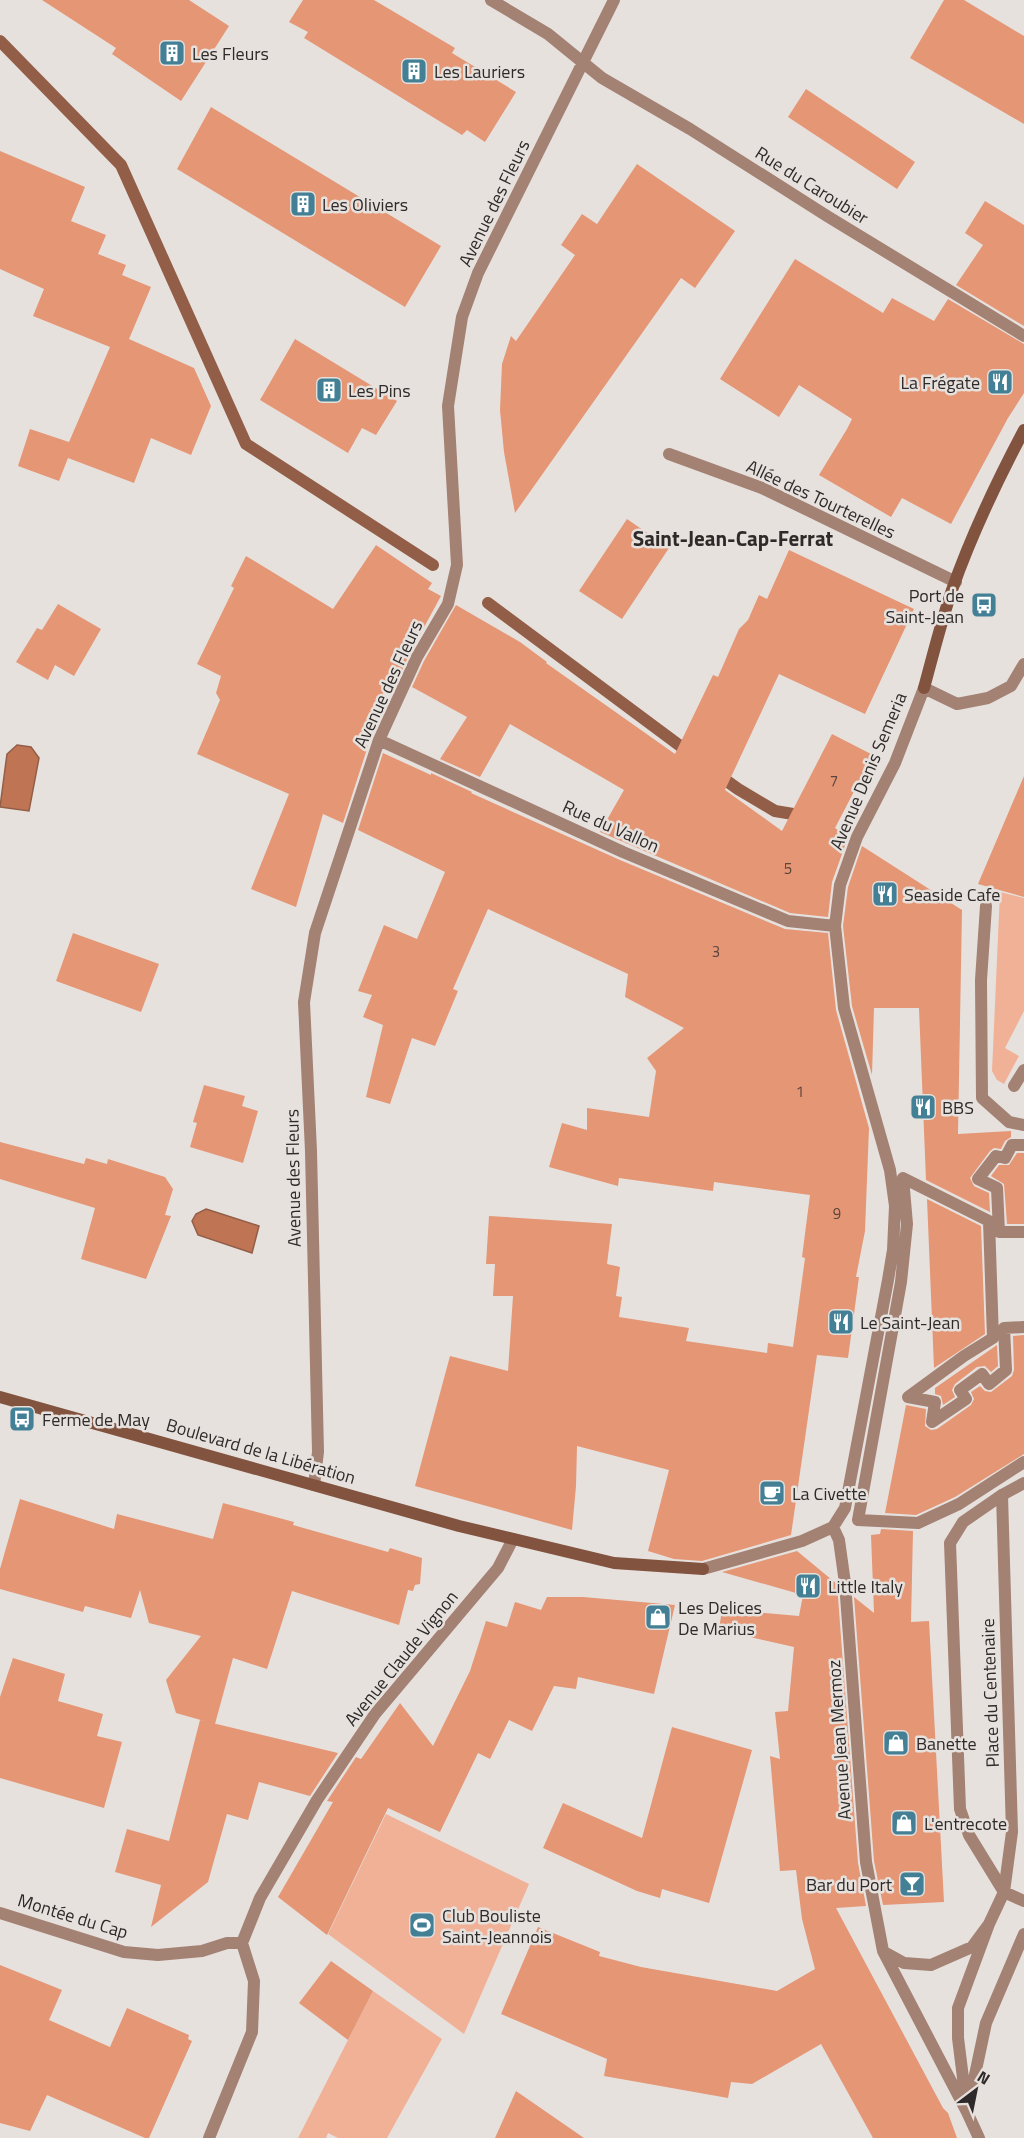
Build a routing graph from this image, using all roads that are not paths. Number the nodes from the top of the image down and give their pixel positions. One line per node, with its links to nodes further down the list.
1 (491, 0): 3 (street, Rue du Caroubier)
2 (614, 0): 3 (street, Avenue des Fleurs)
3 (583, 61): 4 (street, Rue du Caroubier); 10 (street, Avenue des Fleurs)
4 (1024, 336)
5 (1024, 430): 7 (main road, Avenue Denis Semeria)
6 (669, 454): 7 (street, Allée des Tourterelles)
7 (956, 582): 9 (main road, Avenue Denis Semeria)
8 (1024, 664): 9 (street)
9 (924, 688): 12 (street, Avenue Denis Semeria)
10 (379, 740): 12 (street, Rue du Vallon); 22 (street, Avenue des Fleurs)
11 (986, 906): 15 (street)
12 (835, 926): 24 (street, Avenue Denis Semeria)
13 (1024, 1070): 14 (street)
14 (1014, 1086)
15 (1024, 1125)
16 (1024, 1145): 17 (street)
17 (1024, 1232)
18 (1024, 1327): 20 (street)
19 (0, 1398): 22 (main road, Boulevard de la Libération)
20 (1024, 1462)
21 (1024, 1483): 23 (street)
22 (314, 1485): 25 (main road, Boulevard de la Libération)
23 (1002, 1495): 27 (street, Place du Centenaire); 27 (street)
24 (833, 1527): 26 (street); 33 (street, Avenue Jean Mermoz)
25 (513, 1539): 26 (main road); 32 (street, Avenue Claude Vignon)
26 (704, 1569)
27 (1004, 1892): 28 (street); 30 (street, Avenue Jean Mermoz)
28 (1024, 1901)
29 (0, 1913): 32 (street, Montée du Cap)
30 (989, 1924): 33 (street, Avenue Jean Mermoz); 34 (street, Avenue Jean Mermoz)
31 (1024, 1934): 34 (street)
32 (242, 1943): 35 (street)
33 (883, 1952): 34 (street, Avenue Jean Mermoz)
34 (968, 2112): 36 (street, Avenue Jean Mermoz)
35 (209, 2138)
36 (979, 2138)

